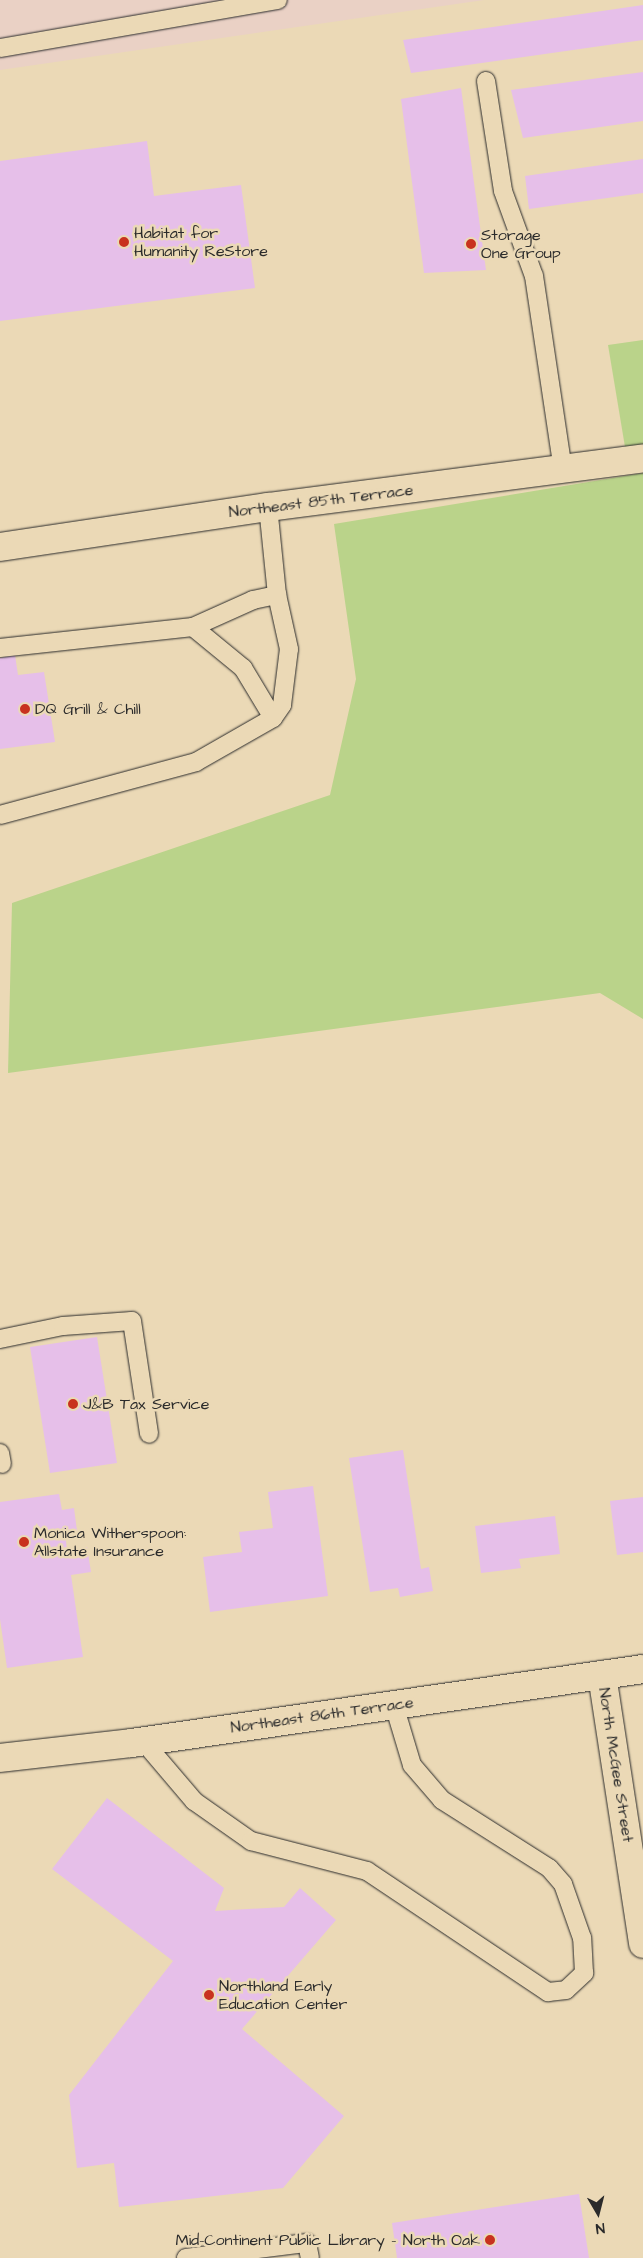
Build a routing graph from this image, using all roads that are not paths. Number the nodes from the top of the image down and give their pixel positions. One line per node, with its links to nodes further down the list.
1 (278, 0): 2 (lane)
2 (0, 48)
3 (486, 81): 5 (lane)
4 (643, 458): 5 (street, Northeast 85th Terrace)
5 (563, 470): 6 (street, Northeast 85th Terrace)
6 (268, 507): 7 (street, Northeast 85th Terrace); 8 (lane)
7 (0, 547)
8 (277, 595): 9 (lane); 11 (lane)
9 (193, 627): 10 (lane); 11 (lane)
10 (0, 648)
11 (273, 718): 12 (lane)
12 (0, 815)
13 (0, 1339): 14 (lane)
14 (149, 1434)
15 (643, 1669): 16 (street, Northeast 86th Terrace)
16 (602, 1675): 17 (street, Northeast 86th Terrace); 20 (street, North McGee Street)
17 (394, 1705): 18 (street, Northeast 86th Terrace); 18 (lane)
18 (143, 1741): 19 (street, Northeast 86th Terrace)
19 (0, 1758)
20 (643, 1944)
21 (186, 2258): 22 (lane)
22 (310, 2258)

